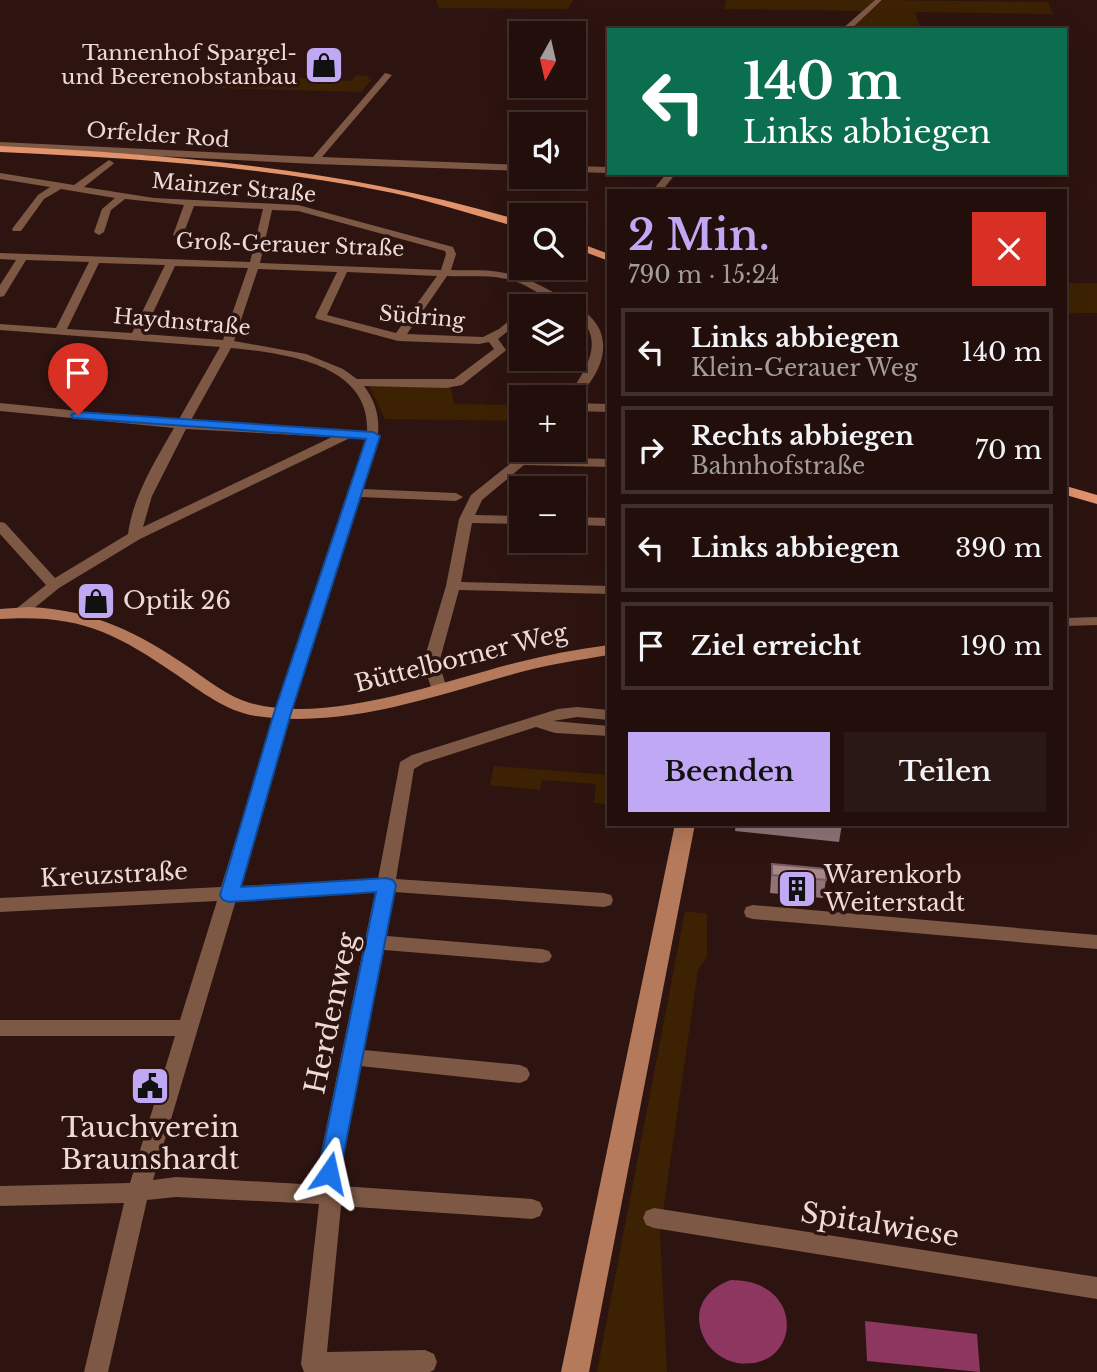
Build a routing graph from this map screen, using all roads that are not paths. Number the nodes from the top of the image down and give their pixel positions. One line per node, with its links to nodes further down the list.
1 (879, 0): 2 (street)
2 (847, 28)
3 (388, 75): 5 (street)
4 (0, 147): 5 (street, Orfelder Rod); 18 (main road)
5 (314, 161): 7 (street, Orfelder Rod)
6 (109, 163): 13 (street)
7 (509, 168)
8 (586, 169): 9 (street)
9 (607, 170)
10 (670, 175): 14 (street)
11 (0, 176): 12 (street, Mainzer Straße)
12 (60, 185): 13 (street, Mainzer Straße); 19 (street)
13 (76, 188): 15 (street, Mainzer Straße)
14 (659, 189)
15 (121, 197): 16 (street, Mainzer Straße); 20 (street)
16 (189, 205): 17 (street, Mainzer Straße); 21 (street)
17 (268, 207): 28 (street); 30 (street, Mainzer Straße)
18 (509, 221)
19 (17, 229)
20 (99, 232)
21 (177, 235)
22 (586, 249): 25 (main road)
23 (0, 256): 24 (street, Groß-Gerauer Straße)
24 (23, 257): 26 (street, Groß-Gerauer Straße); 32 (street)
25 (607, 257)
26 (95, 260): 27 (street, Groß-Gerauer Straße); 38 (street)
27 (172, 262): 28 (street, Groß-Gerauer Straße); 39 (street)
28 (254, 265): 29 (street, Groß-Gerauer Straße); 42 (street)
29 (344, 268): 30 (street, Groß-Gerauer Straße); 40 (street, Südring)
30 (445, 272): 31 (street, Groß-Gerauer Straße); 40 (street)
31 (542, 291): 33 (street); 34 (street, Groß-Gerauer Straße)
32 (0, 294)
33 (539, 294)
34 (548, 294)
35 (586, 316): 43 (street, Groß-Gerauer Straße)
36 (0, 327): 38 (street, Haydnstraße)
37 (509, 327): 41 (street, Südring)
38 (60, 332): 39 (street, Haydnstraße)
39 (136, 337): 42 (street, Haydnstraße)
40 (398, 338): 41 (street, Südring)
41 (492, 339): 46 (street, Südring)
42 (228, 344): 45 (street, Haydnstraße); 51 (street)
43 (595, 363): 44 (street); 47 (street)
44 (607, 363)
45 (354, 382): 46 (street, Haydnstraße); 53 (street)
46 (446, 384)
47 (581, 385)
48 (0, 407): 51 (street)
49 (586, 407): 50 (street)
50 (607, 408)
51 (184, 425): 52 (street); 66 (street)
52 (346, 435): 53 (street); 66 (street)
53 (373, 436): 58 (street)
54 (586, 461): 56 (street)
55 (520, 462): 61 (street)
56 (607, 463)
57 (1067, 490): 60 (main road)
58 (355, 493): 59 (street); 76 (street)
59 (456, 497)
60 (1097, 500)
61 (466, 519): 62 (street); 68 (street)
62 (509, 520)
63 (586, 521): 64 (street)
64 (607, 522)
65 (0, 526): 67 (street)
66 (135, 536): 67 (street)
67 (54, 585): 70 (street)
68 (453, 586): 69 (street); 75 (street)
69 (607, 590)
70 (22, 611): 71 (street, Büttelborner Weg); 76 (street, Büttelborner Weg)
71 (0, 614)
72 (1097, 621): 73 (street)
73 (1067, 622)
74 (607, 650): 75 (street, Büttelborner Weg)
75 (439, 689): 76 (street, Büttelborner Weg)
76 (282, 713): 82 (street)
77 (607, 715): 78 (street)
78 (536, 721): 79 (street); 81 (street, Herdenweg)
79 (607, 732)
80 (685, 826): 101 (street)
81 (387, 885): 82 (street, Kreuzstraße); 83 (street, Kreuzstraße); 86 (street, Herdenweg)
82 (229, 895): 84 (street, Kreuzstraße); 90 (street)
83 (604, 900)
84 (0, 905)
85 (753, 912): 87 (street)
86 (376, 942): 88 (street); 91 (street, Herdenweg)
87 (1097, 942)
88 (542, 956)
89 (0, 1028): 90 (street)
90 (188, 1028): 93 (street)
91 (352, 1057): 92 (street); 94 (street, Herdenweg)
92 (520, 1074)
93 (138, 1192): 94 (street); 95 (street); 100 (street)
94 (330, 1195): 96 (street); 99 (street, Herdenweg)
95 (0, 1196)
96 (532, 1209)
97 (654, 1218): 98 (street, Spitalwiese)
98 (1097, 1288)
99 (425, 1362)
100 (96, 1372)
101 (575, 1372)

